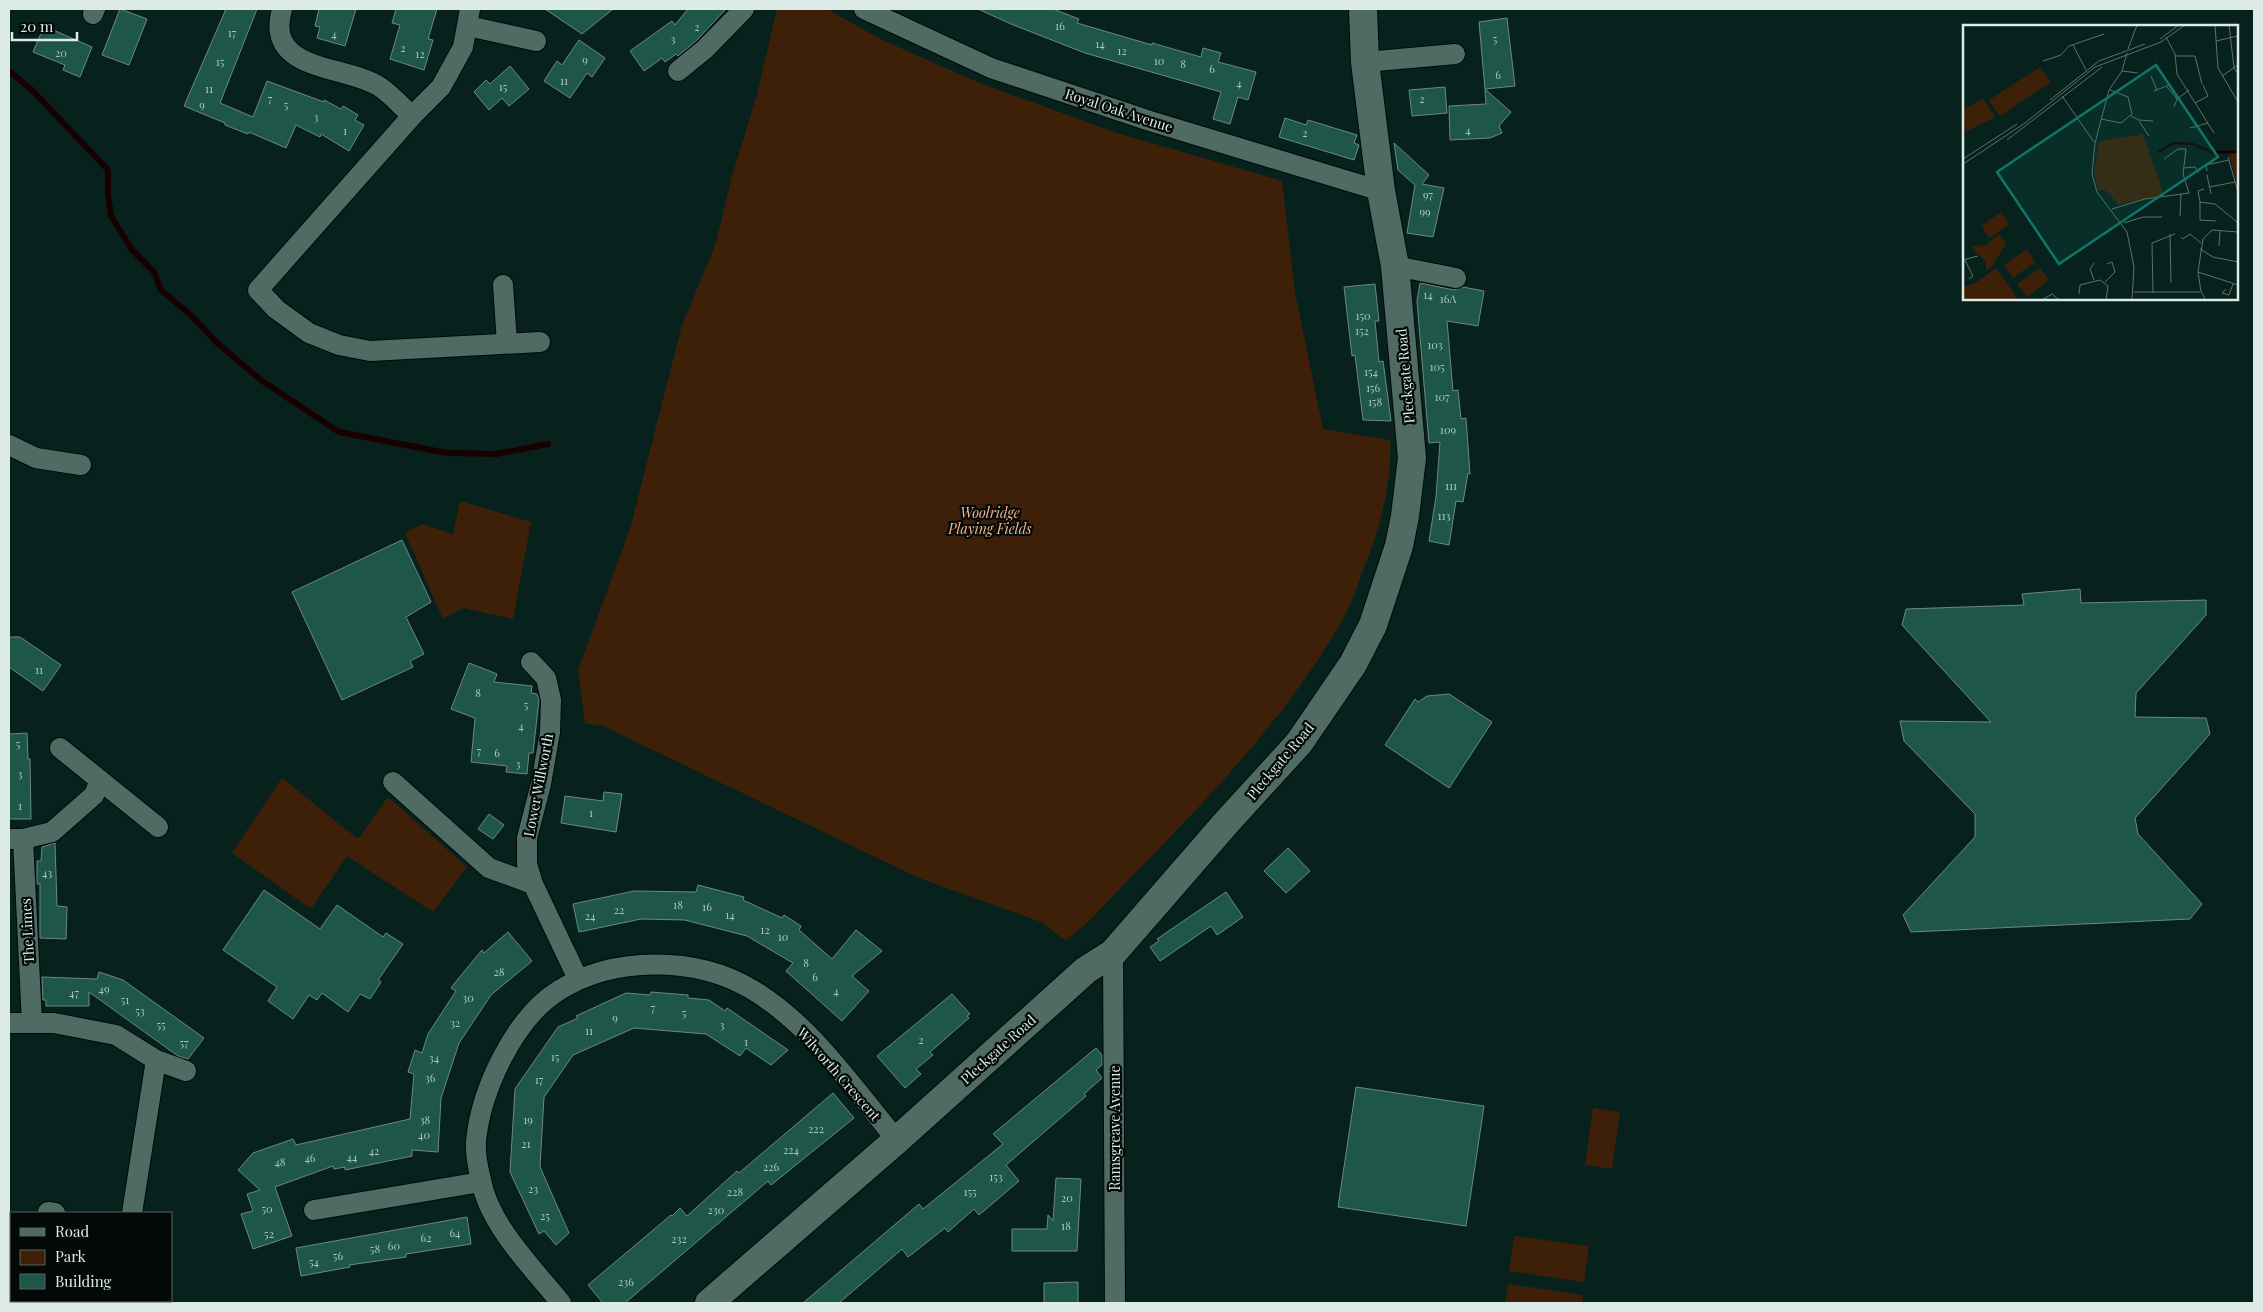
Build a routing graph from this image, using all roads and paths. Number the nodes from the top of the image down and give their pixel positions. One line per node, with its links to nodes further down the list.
1 (282, 9): 10 (street)
2 (744, 9): 9 (street)
3 (864, 9): 11 (street, Royal Oak Avenue)
4 (1363, 9): 8 (main road, Pleckgate Road)
5 (469, 17): 6 (street); 10 (street)
6 (536, 41)
7 (1455, 54): 8 (street)
8 (1365, 62): 11 (main road, Pleckgate Road)
9 (678, 71)
10 (412, 116): 16 (street)
11 (1381, 191): 12 (main road, Pleckgate Road)
12 (1394, 266): 13 (street); 26 (main road, Pleckgate Road)
13 (1456, 278)
14 (503, 285): 16 (street)
15 (540, 342): 16 (street)
16 (507, 343)
17 (9, 446): 18 (street)
18 (81, 465)
19 (531, 662): 25 (street, Lower Willworth)
20 (60, 748): 21 (street)
21 (100, 780): 23 (street); 24 (street, The Limes)
22 (393, 782): 25 (street)
23 (158, 827)
24 (16, 839): 28 (street, The Limes)
25 (533, 884): 27 (street, Lower Willworth)
26 (1113, 954): 32 (main road, Pleckgate Road); 38 (street, Ramsgreave Avenue)
27 (578, 980): 32 (street, Wilworth Crescent); 33 (street, Wilworth Crescent)
28 (32, 1023): 29 (street); 30 (street)
29 (9, 1024)
30 (156, 1060): 31 (street); 35 (street)
31 (186, 1071)
32 (897, 1140): 37 (main road, Pleckgate Road)
33 (481, 1182): 34 (street); 36 (street, Wilworth Crescent)
34 (314, 1210)
35 (132, 1212)
36 (560, 1303)
37 (710, 1303)
38 (1115, 1303)

